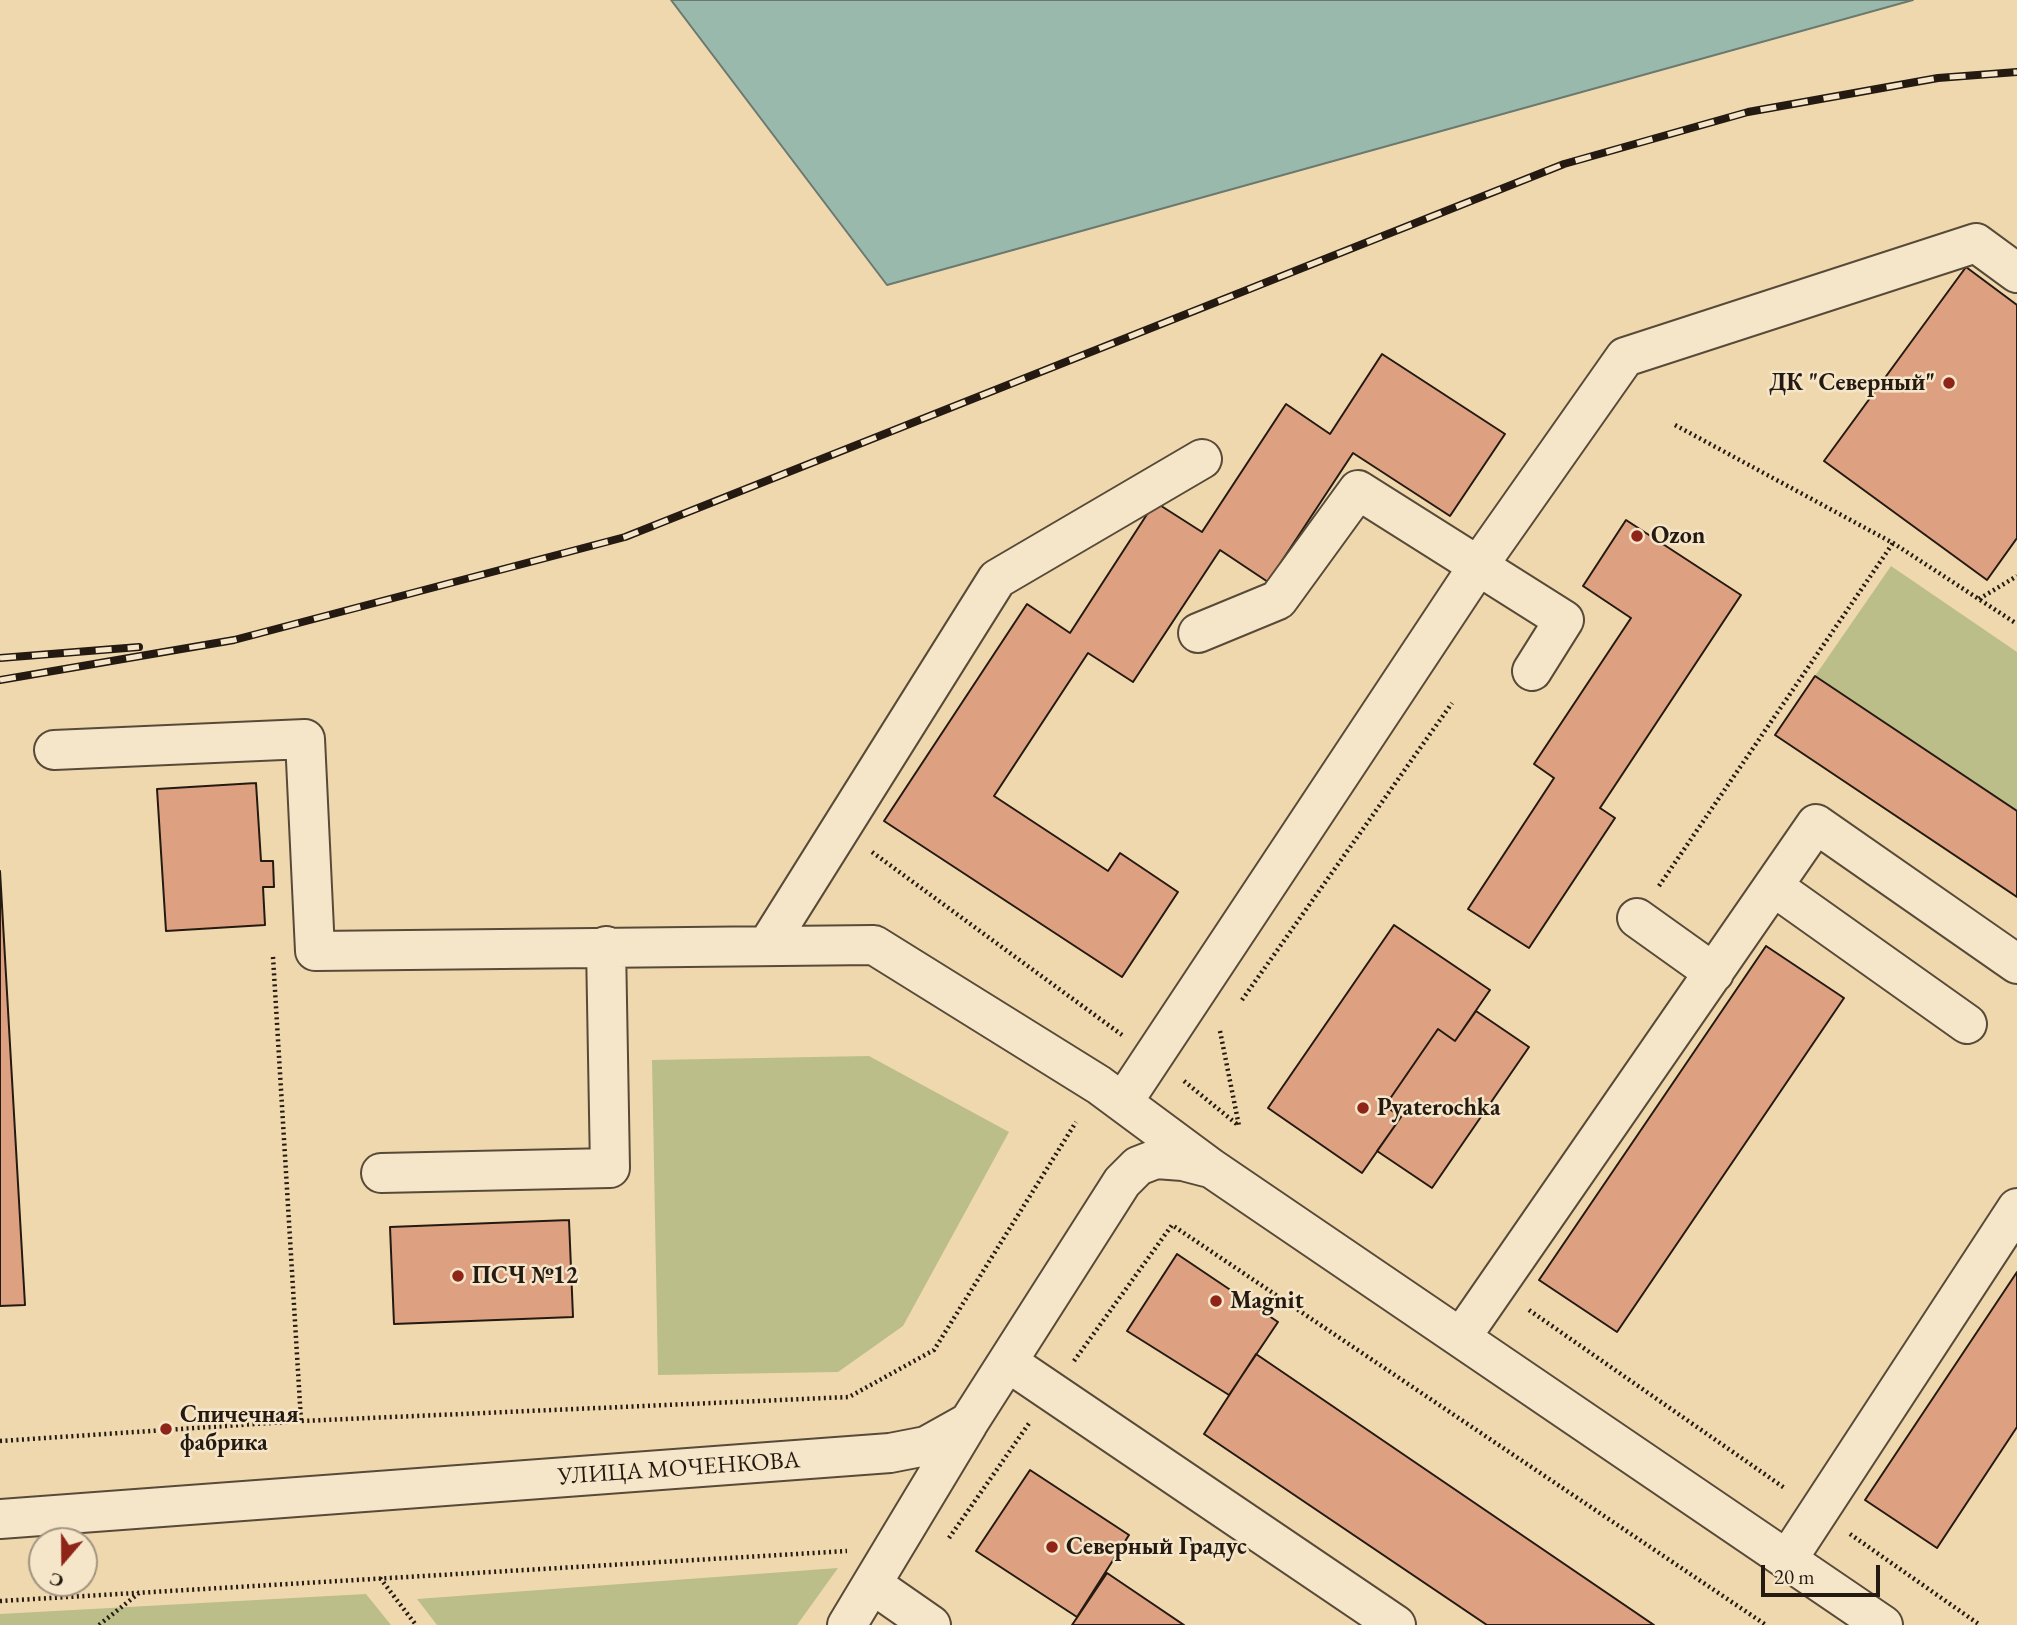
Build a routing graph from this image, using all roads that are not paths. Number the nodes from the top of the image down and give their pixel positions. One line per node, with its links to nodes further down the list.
1 (2017, 273): 3 (street)
2 (1202, 459): 10 (street)
3 (1478, 566): 4 (street); 5 (street); 14 (street)
4 (1198, 633)
5 (1532, 671)
6 (54, 750): 9 (street)
7 (1774, 887): 11 (street); 12 (street); 13 (street)
8 (1637, 918): 12 (street)
9 (606, 946): 10 (street); 16 (street)
10 (767, 946): 14 (street)
11 (2017, 964)
12 (1714, 973): 18 (street)
13 (1967, 1024)
14 (1123, 1102): 15 (street)
15 (1211, 1168): 18 (street); 19 (street, УЛИЦА МОЧЕНКОВА)
16 (381, 1172)
17 (2017, 1208): 22 (street)
18 (1462, 1336): 22 (street)
19 (1009, 1363): 20 (street, УЛИЦА МОЧЕНКОВА); 27 (street)
20 (969, 1422): 21 (street, УЛИЦА МОЧЕНКОВА); 23 (street)
21 (0, 1519)
22 (1787, 1560): 24 (street)
23 (872, 1584): 25 (street); 26 (street)
24 (1837, 1612): 28 (street)
25 (847, 1625)
26 (931, 1625)
27 (1396, 1625)
28 (1883, 1625)

